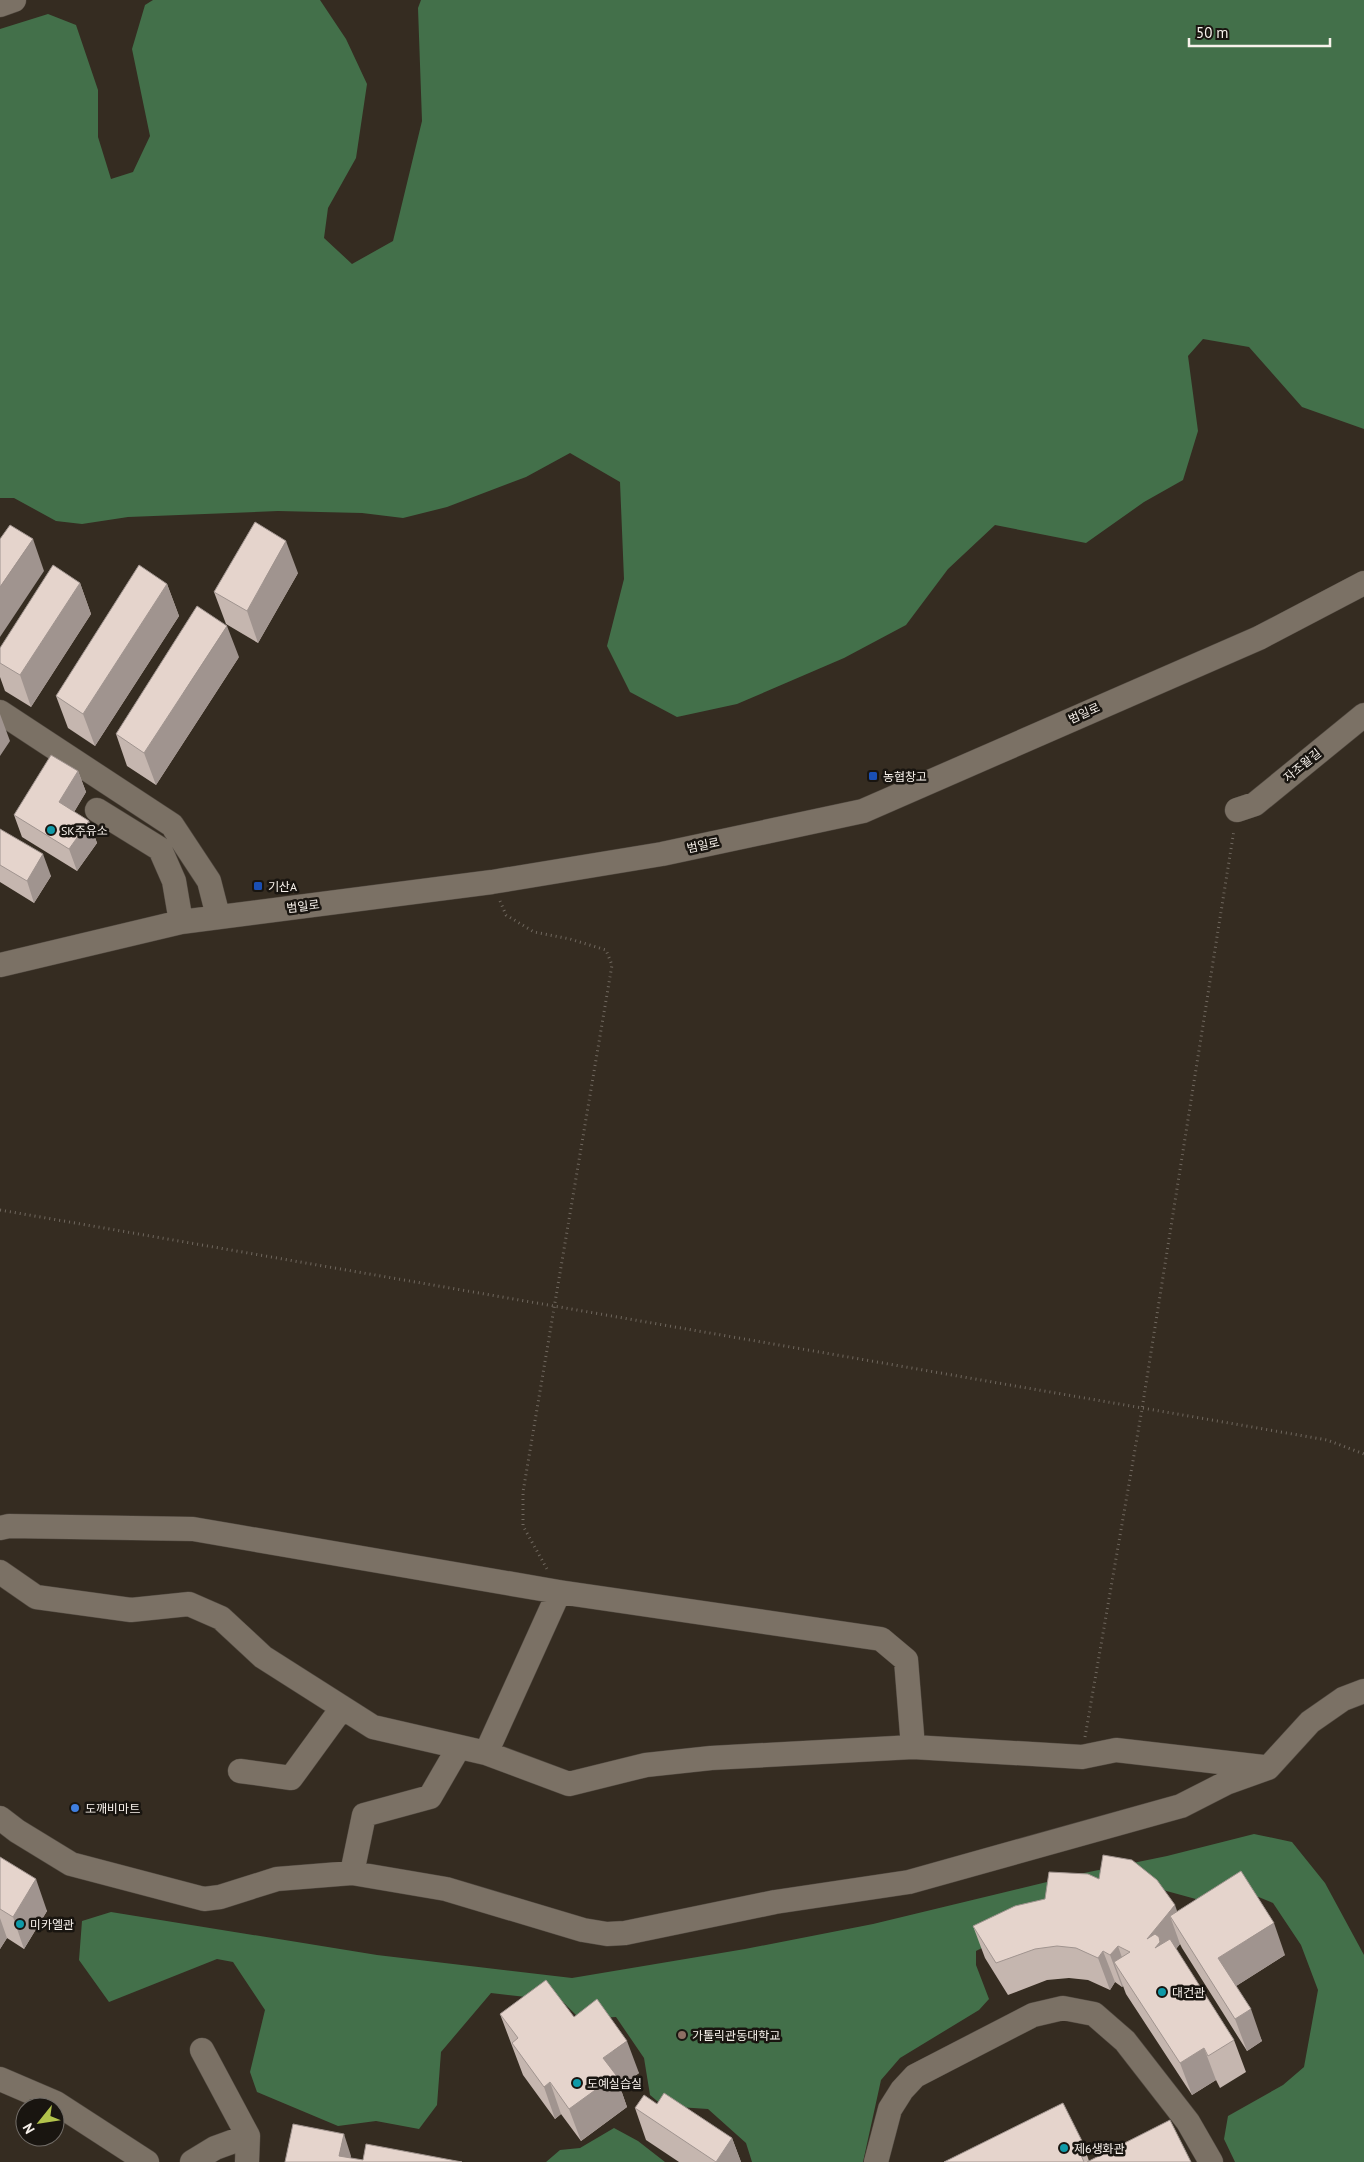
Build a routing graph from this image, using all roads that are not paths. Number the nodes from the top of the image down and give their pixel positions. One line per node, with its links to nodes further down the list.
1 (14, 0): 2 (street)
2 (0, 5)
3 (1364, 583): 8 (street, 범일로)
4 (0, 712): 8 (street)
5 (1364, 715): 7 (street, 자조왈길)
6 (97, 810): 9 (street)
7 (1237, 810)
8 (218, 916): 9 (street, 범일로)
9 (181, 922): 10 (street, 범일로)
10 (0, 965)
11 (0, 1528): 13 (street)
12 (0, 1572): 15 (street)
13 (559, 1592): 17 (street); 18 (street)
14 (1364, 1691): 19 (street)
15 (342, 1708): 16 (street); 20 (street)
16 (459, 1747): 18 (street); 22 (street)
17 (914, 1747): 18 (street); 19 (street)
18 (486, 1753)
19 (1268, 1768): 22 (street)
20 (240, 1771)
21 (0, 1818): 22 (street)
22 (352, 1873)
23 (202, 2050): 25 (street)
24 (0, 2079): 26 (street)
25 (248, 2136): 27 (street); 28 (street)
26 (147, 2162)
27 (192, 2162)
28 (247, 2162)
29 (876, 2162): 30 (street)
30 (1211, 2162)

